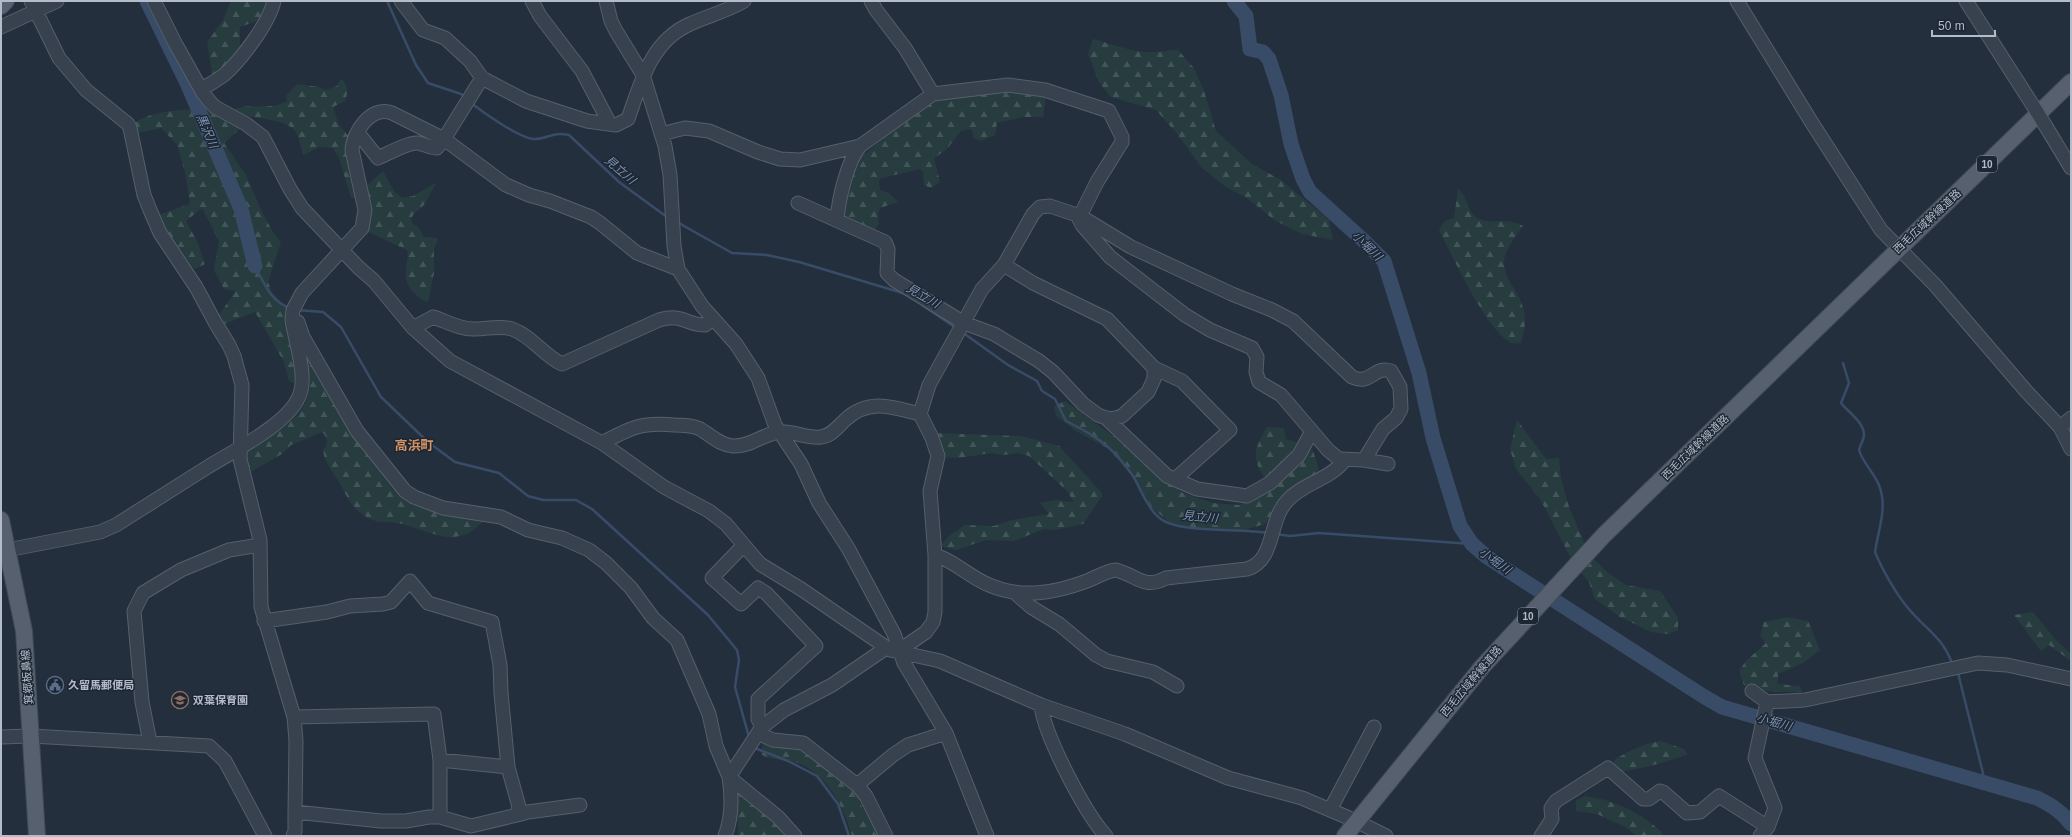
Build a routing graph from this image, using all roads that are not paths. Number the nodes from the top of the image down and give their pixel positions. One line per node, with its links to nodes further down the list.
1 (6, 1): 13 (main road)
2 (57, 1): 12 (street)
3 (154, 1): 18 (street)
4 (274, 1): 18 (street)
5 (401, 1): 16 (street)
6 (532, 1): 20 (street)
7 (606, 1): 15 (street)
8 (744, 1): 15 (street)
9 (871, 1): 19 (street)
10 (1737, 1): 29 (street)
11 (1966, 1): 25 (street, bridge)
12 (36, 5): 14 (street); 46 (street)
13 (1, 6)
14 (1, 27)
15 (643, 75): 20 (street); 22 (street)
16 (482, 78): 20 (street); 23 (street)
17 (2071, 82): 29 (main road, 西毛広域幹線道路 / 10)
18 (201, 90): 30 (street)
19 (933, 94): 24 (street); 27 (street)
20 (610, 124)
21 (358, 133): 23 (street); 23 (street); 30 (street)
22 (661, 134): 24 (street); 32 (street)
23 (444, 139): 32 (street)
24 (860, 146): 28 (street)
25 (2071, 168)
26 (798, 203): 28 (street)
27 (1080, 216): 31 (street); 42 (street); 47 (street)
28 (837, 219): 35 (street)
29 (1900, 247): 41 (street); 80 (main road, 西毛広域幹線道路 / 10)
30 (341, 249): 33 (street); 36 (street)
31 (1004, 265): 35 (street); 37 (street)
32 (678, 269): 34 (street)
33 (293, 310): 46 (street); 73 (street)
34 (713, 318): 36 (street); 43 (street)
35 (961, 327): 38 (street); 39 (street)
36 (413, 328): 44 (street)
37 (1154, 368): 39 (street); 50 (street)
38 (920, 414): 43 (street); 55 (street)
39 (1106, 418): 50 (street)
40 (2071, 418): 41 (street)
41 (2060, 427): 45 (street)
42 (1312, 431): 48 (street); 50 (street)
43 (779, 432): 44 (street); 58 (street)
44 (602, 443): 53 (street)
45 (2071, 449)
46 (240, 450): 52 (street); 54 (street)
47 (1364, 460): 48 (street); 49 (street)
48 (1344, 461): 56 (street)
49 (1388, 464)
50 (1175, 479)
51 (1, 520): 54 (main road, 箕郷板鼻線)
52 (260, 545): 57 (street); 70 (street)
53 (746, 548): 58 (street); 66 (street)
54 (7, 550): 68 (main road, 箕郷板鼻線)
55 (935, 555): 56 (street); 58 (street)
56 (1014, 592): 60 (street)
57 (264, 621): 64 (street); 72 (street)
58 (895, 649): 62 (street); 66 (street); 67 (street)
59 (2071, 679): 63 (street)
60 (1177, 686)
61 (1752, 691): 63 (street)
62 (1041, 705): 76 (street); 90 (street)
63 (1764, 714): 82 (street)
64 (294, 717): 71 (street); 77 (street)
65 (1374, 727): 76 (street)
66 (761, 729): 73 (street); 74 (street)
67 (946, 733): 74 (street); 89 (street)
68 (31, 736): 69 (street); 70 (street); 83 (main road, 箕郷板鼻線)
69 (1, 737)
70 (150, 742): 84 (street)
71 (440, 760): 72 (street); 79 (street)
72 (508, 767): 78 (street)
73 (729, 777): 86 (street); 87 (street)
74 (857, 785): 88 (street)
75 (580, 805): 78 (street)
76 (1330, 810): 80 (street)
77 (296, 812): 79 (street); 85 (street)
78 (517, 815): 81 (street)
79 (440, 817): 81 (street)
80 (1356, 821): 91 (main road, 西毛広域幹線道路 / 10); 92 (street)
81 (471, 831)
82 (1764, 831): 93 (street)
83 (36, 836)
84 (265, 836)
85 (293, 836)
86 (725, 836)
87 (795, 836)
88 (886, 836)
89 (987, 836)
90 (1106, 836)
91 (1345, 836)
92 (1386, 836)
93 (1541, 836)

